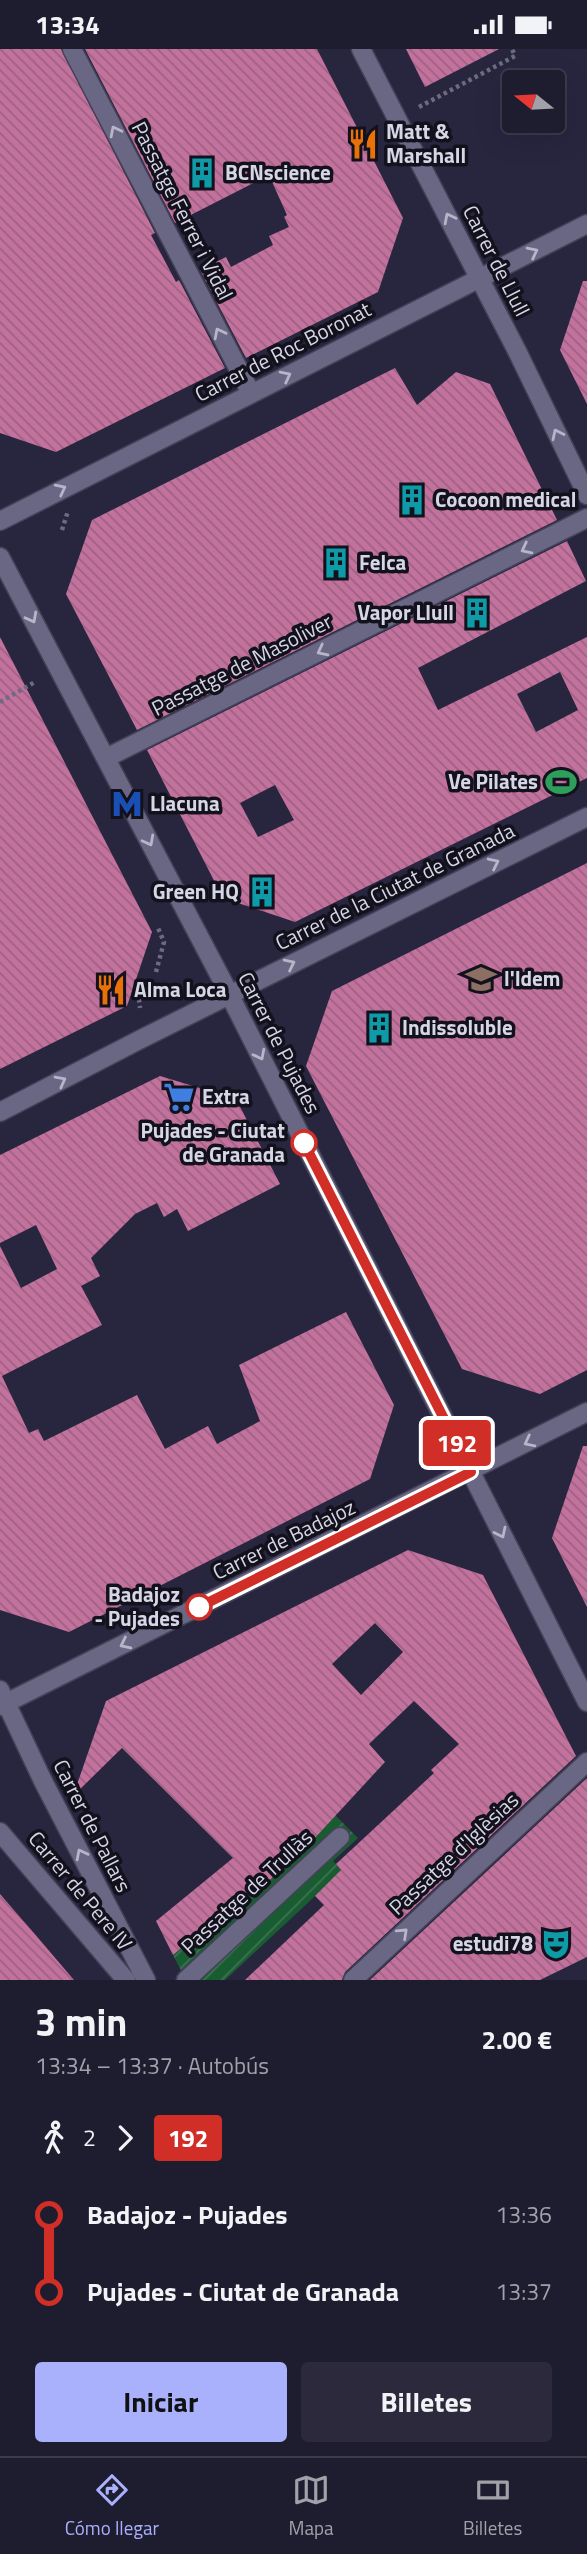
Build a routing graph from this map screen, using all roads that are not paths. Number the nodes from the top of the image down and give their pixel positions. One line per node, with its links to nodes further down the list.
1 (72, 49): 5 (street, Passatge Ferrer i Vidal, one-way to 1)
2 (361, 49): 4 (street, Carrer de Llull, one-way to 2)
3 (587, 224): 4 (street, Carrer de Roc Boronat, one-way to 3)
4 (480, 279): 5 (street, Carrer de Roc Boronat, one-way to 4); 6 (street, Carrer de Llull, one-way to 4)
5 (251, 393): 8 (street, Carrer de Roc Boronat, one-way to 5)
6 (587, 495)
7 (587, 518): 10 (street, Passatge de Masoliver, one-way to 10)
8 (0, 521)
9 (0, 557): 10 (street, Carrer de Pujades, one-way to 10)
10 (106, 758): 12 (street, Carrer de Pujades, one-way to 12)
11 (587, 817): 12 (street, Carrer de la Ciutat de Granada, one-way to 11)
12 (229, 995): 13 (street, Carrer de la Ciutat de Granada, one-way to 12); 15 (street, Carrer de Pujades, one-way to 15)
13 (0, 1112)
14 (587, 1412): 15 (street, Carrer de Badajoz, one-way to 15)
15 (471, 1472): 16 (street, Carrer de Badajoz, one-way to 16); 17 (street, Carrer de Pujades, one-way to 17)
16 (2, 1700): 22 (street, Carrer de Pallars, one-way to 16)
17 (587, 1702)
18 (587, 1762): 24 (street, Passatge d'Iglèsias, one-way to 18)
19 (0, 1832): 21 (street, Carrer de Pere IV)
20 (340, 1837): 23 (street, Passatge de Trullàs)
21 (126, 1980)
22 (146, 1980)
23 (186, 1980)
24 (353, 1980)

